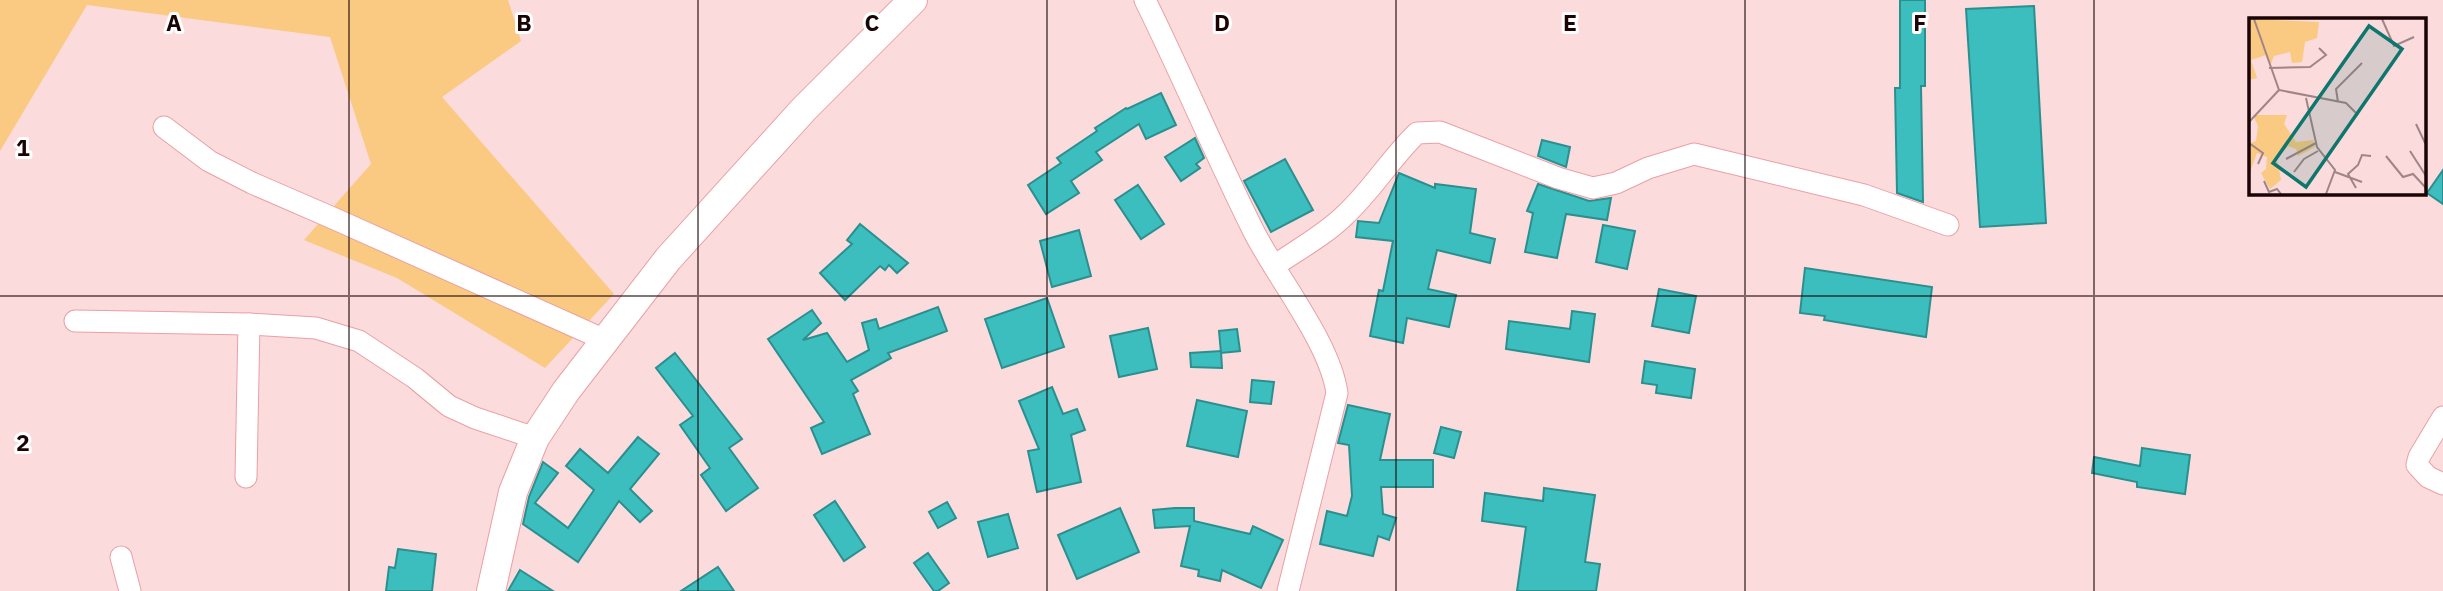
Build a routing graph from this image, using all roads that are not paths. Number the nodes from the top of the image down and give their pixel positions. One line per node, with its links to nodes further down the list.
1 (913, 0): 8 (street)
2 (1145, 0): 5 (street)
3 (164, 127): 8 (street)
4 (1948, 225): 5 (street)
5 (1274, 266): 16 (street)
6 (75, 321): 7 (street)
7 (249, 324): 10 (street); 11 (street)
8 (604, 340): 10 (street)
9 (2443, 417): 12 (street)
10 (535, 438): 15 (street)
11 (246, 477)
12 (2443, 484)
13 (121, 557): 14 (street)
14 (130, 591)
15 (491, 591)
16 (1288, 591)

